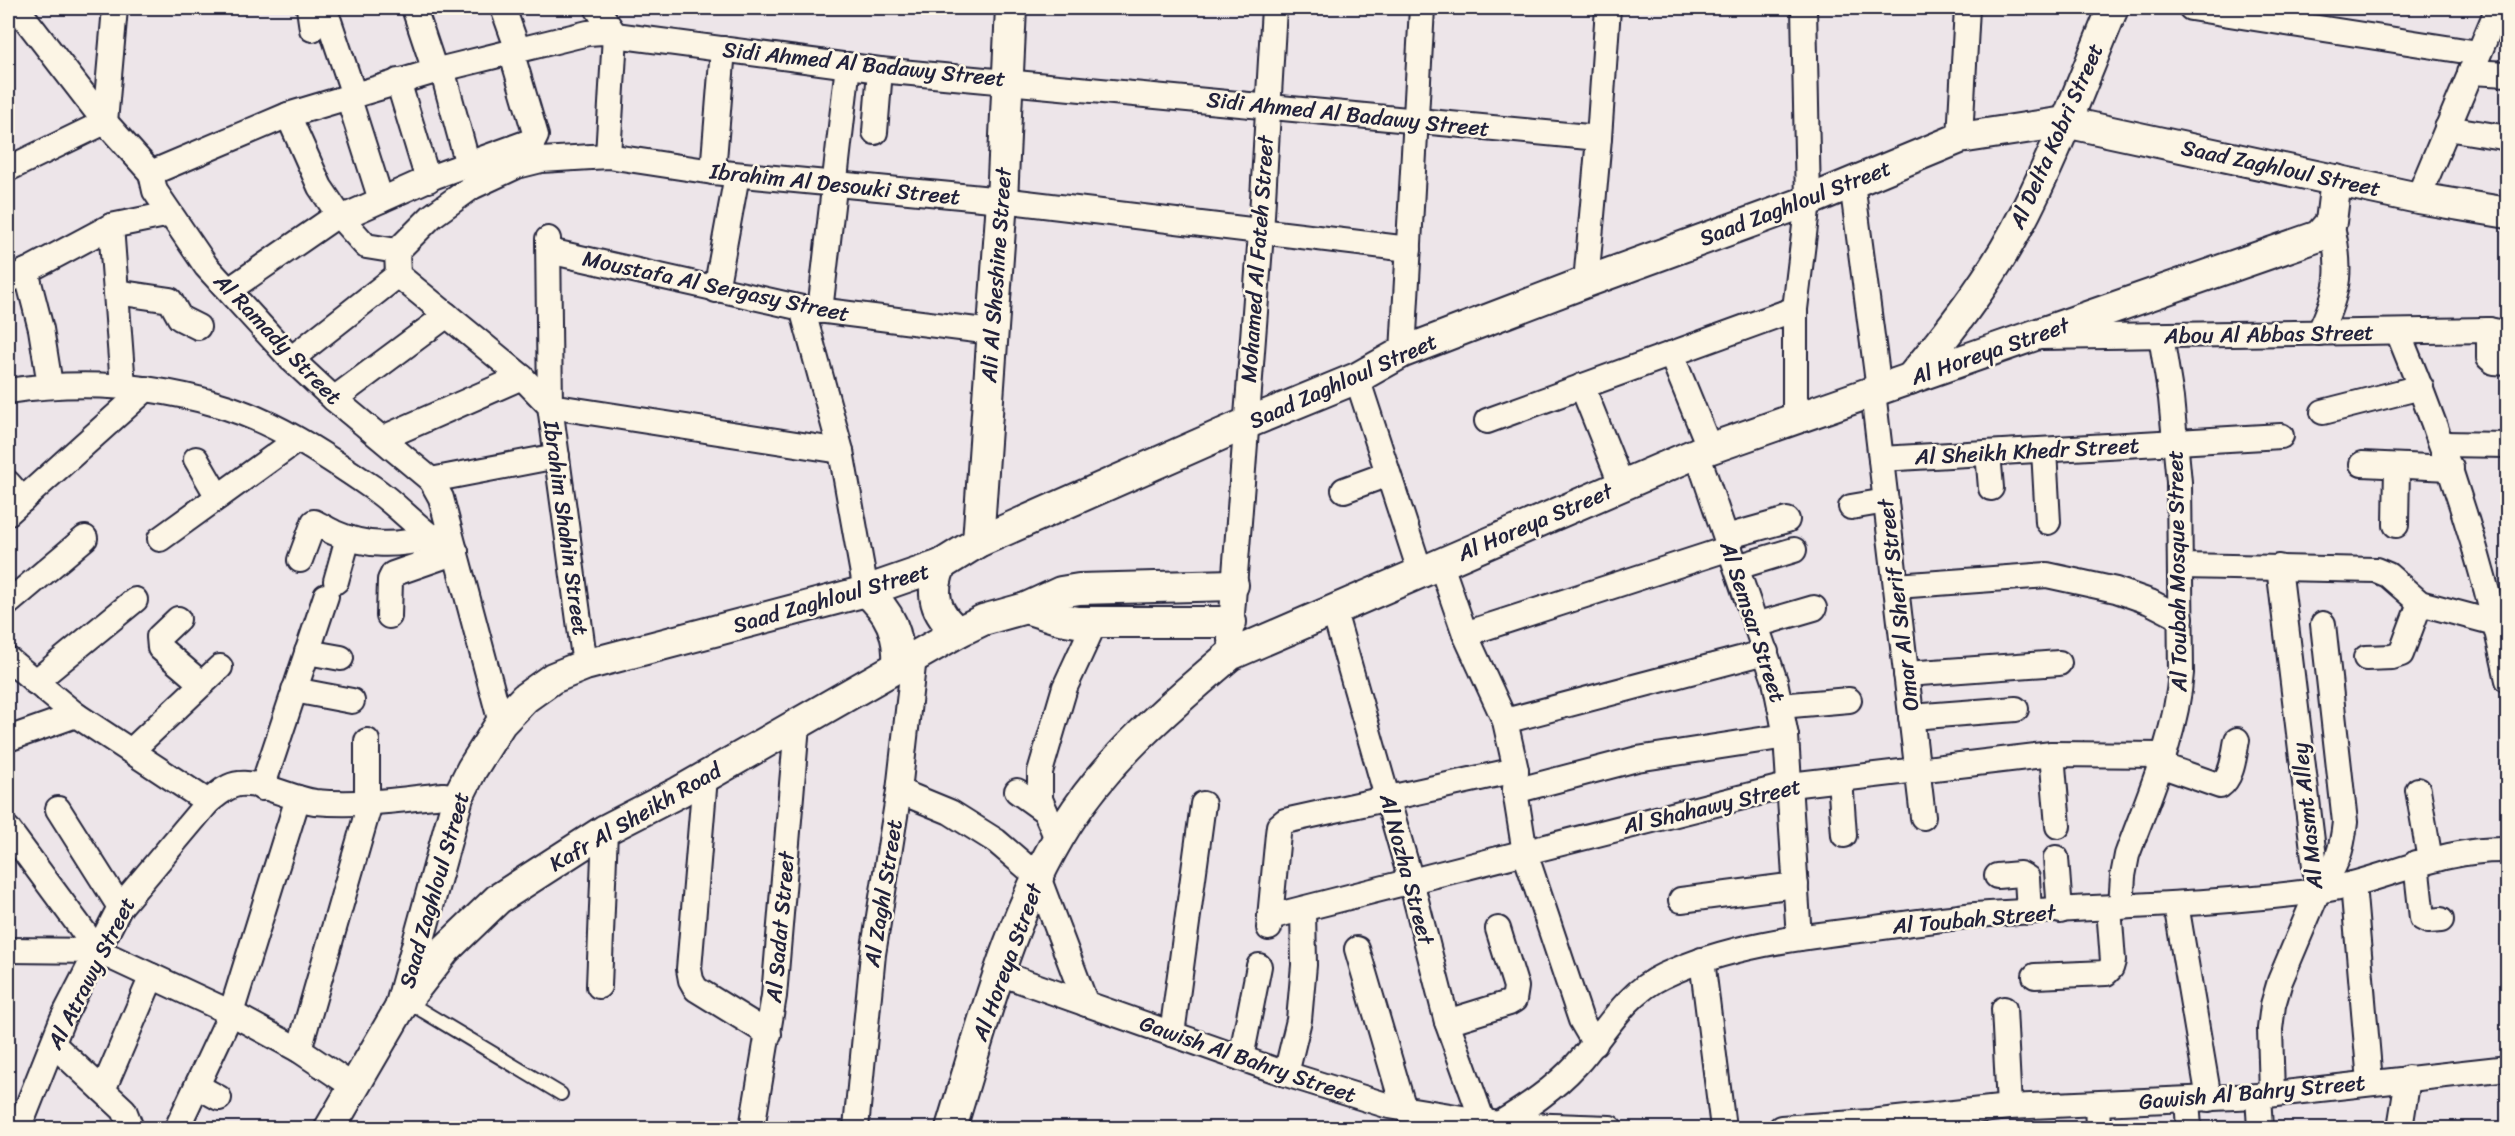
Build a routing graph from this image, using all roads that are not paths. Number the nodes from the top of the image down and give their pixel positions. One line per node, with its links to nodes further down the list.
1 (17, 8): 30 (street, Al Ramady Street)
2 (116, 8): 30 (street)
3 (414, 8): 21 (street)
4 (503, 8): 18 (street)
5 (597, 8): 16 (street)
6 (1011, 8): 24 (street, Ali Al Sheshine Street)
7 (1274, 8): 27 (street, Mohamed Al Fateh Street)
8 (1422, 8): 29 (street)
9 (1608, 8): 34 (street)
10 (1804, 8): 50 (street)
11 (1967, 8): 35 (street)
12 (2113, 8): 31 (street, Al Delta Kobri Street)
13 (2191, 8): 19 (street)
14 (2498, 8): 19 (street)
15 (317, 19): 26 (street)
16 (615, 36): 17 (street, Sidi Ahmed Al Badawy Street); 18 (street, Sidi Ahmed Al Badawy Street); 37 (street)
17 (723, 50): 20 (street, Sidi Ahmed Al Badawy Street); 40 (street)
18 (514, 51): 21 (street, Sidi Ahmed Al Badawy Street); 38 (street)
19 (2474, 62): 23 (street); 32 (street)
20 (848, 65): 22 (street, Sidi Ahmed Al Badawy Street); 46 (street)
21 (438, 70): 25 (street, Sidi Ahmed Al Badawy Street); 38 (street)
22 (880, 70): 24 (street, Sidi Ahmed Al Badawy Street); 33 (street)
23 (2508, 74)
24 (1008, 80): 27 (street, Sidi Ahmed Al Badawy Street); 49 (street, Ali Al Sheshine Street)
25 (399, 81): 26 (street, Sidi Ahmed Al Badawy Street); 43 (street)
26 (351, 96): 28 (street, Sidi Ahmed Al Badawy Street); 48 (street)
27 (1268, 106): 29 (street, Sidi Ahmed Al Badawy Street); 56 (street, Mohamed Al Fateh Street)
28 (288, 115): 41 (street, Sidi Ahmed Al Badawy Street); 53 (street)
29 (1416, 121): 34 (street, Sidi Ahmed Al Badawy Street); 57 (street)
30 (105, 122): 39 (street); 41 (street, Al Ramady Street)
31 (2065, 122): 35 (street, Saad Zaghloul Street); 44 (street, Saad Zaghloul Street); 81 (street, Al Delta Kobri Street)
32 (2447, 128): 36 (street); 47 (street)
33 (875, 132)
34 (1599, 138): 61 (street)
35 (1960, 138): 45 (street, Saad Zaghloul Street)
36 (2508, 138)
37 (608, 156): 40 (street, Ibrahim Al Desouki Street); 58 (street, Ibrahim Al Desouki Street)
38 (468, 165): 43 (street)
39 (8, 169)
40 (713, 172): 42 (street, Ibrahim Al Desouki Street)
41 (151, 173): 52 (street, Al Ramady Street)
42 (737, 175): 46 (street, Ibrahim Al Desouki Street); 63 (street)
43 (428, 180): 48 (street)
44 (2336, 180): 47 (street, Saad Zaghloul Street); 54 (street)
45 (1852, 183): 50 (street, Saad Zaghloul Street); 87 (street, Omar Al Sherif Street)
46 (836, 186): 49 (street, Ibrahim Al Desouki Street); 66 (street)
47 (2418, 198): 51 (street, Saad Zaghloul Street)
48 (381, 200): 53 (street)
49 (1002, 200): 56 (street, Ibrahim Al Desouki Street); 69 (street, Ali Al Sheshine Street)
50 (1808, 201): 61 (street, Saad Zaghloul Street); 65 (street)
51 (2508, 213)
52 (170, 214): 55 (street); 62 (street, Al Ramady Street)
53 (340, 216): 58 (street); 62 (street)
54 (2331, 222): 72 (street); 74 (street, Al Horeya Street)
55 (111, 226): 60 (street); 64 (street)
56 (1261, 232): 57 (street, Ibrahim Al Desouki Street); 94 (street, Mohamed Al Fateh Street)
57 (1409, 249): 75 (street)
58 (397, 251): 59 (street)
59 (398, 275): 67 (street, Ibrahim Shahin Street); 77 (street)
60 (17, 276): 82 (street)
61 (1586, 282): 75 (street, Saad Zaghloul Street)
62 (229, 290): 77 (street, Al Ramady Street)
63 (716, 290): 66 (street, Moustafa Al Sergasy Street); 90 (street, Moustafa Al Sergasy Street)
64 (116, 292): 68 (street); 83 (street)
65 (1795, 309): 76 (street); 92 (street)
66 (811, 310): 69 (street, Moustafa Al Sergasy Street); 102 (street)
67 (447, 315): 79 (street, Ibrahim Shahin Street); 89 (street)
68 (198, 327)
69 (992, 332): 127 (street, Ali Al Sheshine Street)
70 (2398, 332): 71 (street, Abou Al Abbas Street); 72 (street, Abou Al Abbas Street); 85 (street)
71 (2498, 332): 78 (street)
72 (2319, 333): 73 (street, Abou Al Abbas Street)
73 (2161, 336): 74 (street, Abou Al Abbas Street); 98 (street, Al Toubah Mosque Street)
74 (2030, 338): 81 (street, Al Horeya Street)
75 (1403, 352): 80 (street, Saad Zaghloul Street)
76 (1671, 354): 84 (street); 103 (street, Al Semsar Street)
77 (291, 359): 89 (street, Al Ramady Street)
78 (2508, 363)
79 (522, 377): 90 (street, Ibrahim Shahin Street); 96 (street)
80 (1358, 378): 94 (street, Saad Zaghloul Street); 111 (street)
81 (1910, 379): 87 (street, Al Horeya Street)
82 (50, 385): 83 (street); 88 (street)
83 (123, 386): 86 (street)
84 (1582, 386): 93 (street); 113 (street)
85 (2421, 387): 91 (street); 99 (street)
86 (146, 389): 97 (street); 117 (street)
87 (1876, 391): 92 (street, Al Horeya Street); 107 (street, Omar Al Sherif Street)
88 (8, 392)
89 (334, 399): 96 (street, Al Ramady Street)
90 (550, 406): 102 (street); 105 (street, Ibrahim Shahin Street)
91 (2323, 412)
92 (1795, 419): 103 (street, Al Horeya Street)
93 (1487, 421)
94 (1245, 424): 127 (street, Saad Zaghloul Street); 136 (street, Mohamed Al Fateh Street)
95 (2281, 436): 98 (street, Al Sheikh Khedr Street)
96 (383, 438): 112 (street, Al Ramady Street)
97 (297, 440): 116 (street); 125 (street)
98 (2175, 442): 101 (street, Al Sheikh Khedr Street); 133 (street, Al Toubah Mosque Street)
99 (2442, 444): 100 (street); 110 (street)
100 (2508, 445)
101 (2044, 450): 104 (street, Al Sheikh Khedr Street); 121 (street)
102 (841, 451): 138 (street)
103 (1703, 451): 113 (street, Al Horeya Street); 129 (street, Al Semsar Street)
104 (1988, 453): 107 (street, Al Sheikh Khedr Street); 114 (street)
105 (557, 456): 112 (street); 163 (street, Ibrahim Shahin Street)
106 (196, 459): 116 (street)
107 (1881, 459): 118 (street, Omar Al Sherif Street)
108 (2362, 464): 109 (street)
109 (2397, 466): 110 (street); 122 (street)
110 (2451, 468): 150 (street)
111 (1388, 474): 115 (street); 134 (street)
112 (431, 480): 130 (street, Al Ramady Street)
113 (1622, 486): 134 (street, Al Horeya Street)
114 (1991, 488)
115 (1344, 490)
116 (218, 497): 126 (street)
117 (21, 499)
118 (1886, 501): 119 (street); 137 (street, Omar Al Sherif Street)
119 (1851, 507)
120 (1787, 520): 129 (street)
121 (2048, 522)
122 (2396, 525)
123 (85, 538): 140 (street)
124 (348, 538): 125 (street); 131 (street); 155 (street)
125 (430, 538): 130 (street)
126 (160, 539)
127 (978, 542): 132 (street, Saad Zaghloul Street)
128 (1794, 550): 129 (street)
129 (1731, 551): 152 (street, Al Semsar Street); 154 (street)
130 (456, 552): 145 (street); 177 (street, Al Ramady Street)
131 (300, 560)
132 (940, 565): 138 (street, Saad Zaghloul Street); 153 (street)
133 (2181, 566): 135 (street); 146 (street, Al Toubah Mosque Street)
134 (1430, 567): 143 (street, Al Horeya Street); 154 (street)
135 (2278, 567): 141 (street); 218 (street, Al Masmt Alley)
136 (1233, 585): 142 (street, Kafr Al Sheikh Road); 149 (street, Mohamed Al Fateh Street)
137 (1896, 586): 146 (street); 166 (street, Omar Al Sherif Street)
138 (866, 591): 161 (street); 163 (street, Saad Zaghloul Street)
139 (135, 600): 167 (street)
140 (8, 603)
141 (2420, 603): 150 (street); 159 (street)
142 (1026, 608): 148 (street); 153 (street, Kafr Al Sheikh Road)
143 (1333, 608): 157 (street, Al Horeya Street); 197 (street, Al Nozha Street)
144 (1815, 608): 152 (street)
145 (389, 616)
146 (2181, 618): 185 (street, Al Toubah Mosque Street)
147 (178, 619): 168 (street)
148 (1095, 622): 149 (street); 202 (street)
149 (1231, 622): 157 (street, Mohamed Al Fateh Street)
150 (2495, 623): 165 (street)
151 (2323, 624): 218 (street)
152 (1756, 625): 156 (street, Al Semsar Street)
153 (958, 632): 161 (street, Kafr Al Sheikh Road)
154 (1465, 634): 176 (street)
155 (307, 652): 158 (street); 169 (street)
156 (1766, 652): 172 (street, Al Semsar Street); 176 (street)
157 (1230, 655): 208 (street, Al Horeya Street)
158 (342, 658)
159 (2366, 658)
160 (8, 659): 167 (street)
161 (906, 662): 178 (street, Kafr Al Sheikh Road); 193 (street, Al Zaghl Street)
162 (2059, 663): 166 (street)
163 (585, 665): 177 (street, Saad Zaghloul Street)
164 (220, 667): 168 (street)
165 (2507, 673)
166 (1906, 674): 175 (street, Omar Al Sherif Street)
167 (35, 682): 174 (street)
168 (202, 684): 183 (street)
169 (294, 690): 171 (street); 191 (street)
170 (1849, 700): 172 (street)
171 (352, 701)
172 (1780, 706): 179 (street, Al Semsar Street)
173 (2016, 709): 175 (street)
174 (76, 715): 180 (street); 183 (street)
175 (1911, 717): 186 (street, Omar Al Sherif Street)
176 (1505, 721): 189 (street)
177 (501, 723): 195 (street, Saad Zaghloul Street)
178 (797, 725): 187 (street, Kafr Al Sheikh Road); 243 (street, Al Sadat Street)
179 (1786, 736): 189 (street); 190 (street, Al Semsar Street)
180 (8, 739)
181 (2237, 740): 185 (street, Al Shahawy Street)
182 (367, 741): 199 (street)
183 (131, 751): 198 (street)
184 (2052, 754): 185 (street, Al Shahawy Street); 186 (street, Al Shahawy Street); 204 (street)
185 (2162, 760): 222 (street, Al Toubah Mosque Street)
186 (1917, 770): 188 (street, Al Shahawy Street); 203 (street, Omar Al Sherif Street)
187 (705, 777): 206 (street, Kafr Al Sheikh Road); 243 (street)
188 (1840, 779): 190 (street, Al Shahawy Street); 207 (street)
189 (1515, 780): 197 (street); 210 (street)
190 (1790, 785): 210 (street, Al Shahawy Street); 217 (street, Al Semsar Street)
191 (262, 788): 196 (street, Al Atrawy Street); 198 (street, Al Atrawy Street)
192 (2418, 790): 212 (street)
193 (899, 791): 214 (street); 272 (street, Al Zaghl Street)
194 (1017, 791): 202 (street)
195 (458, 797): 199 (street, Al Atrawy Street); 239 (street, Saad Zaghloul Street)
196 (298, 798): 199 (street, Al Atrawy Street); 241 (street)
197 (1388, 798): 215 (street, Al Nozha Street); 223 (street, Al Shahawy Street)
198 (208, 802): 221 (street, Al Atrawy Street)
199 (369, 803): 247 (street)
200 (1203, 804): 244 (street)
201 (58, 809): 221 (street)
202 (1045, 811): 208 (street)
203 (1923, 817)
204 (2058, 826)
205 (8, 829): 231 (street)
206 (605, 830): 237 (street); 239 (street, Kafr Al Sheikh Road)
207 (1844, 836)
208 (1058, 841): 214 (street, Al Horeya Street)
209 (2508, 850): 212 (street, Al Toubah Street)
210 (1525, 853): 215 (street, Al Shahawy Street); 246 (street)
211 (2056, 858): 224 (street)
212 (2423, 861): 216 (street, Al Toubah Street); 226 (street)
213 (1997, 876): 225 (street)
214 (1038, 877): 234 (street, Al Horeya Street); 238 (street)
215 (1411, 882): 223 (street, Al Shahawy Street); 242 (street, Al Nozha Street)
216 (2353, 884): 218 (street, Al Toubah Street); 252 (street)
217 (1796, 885): 219 (street); 228 (street, Al Semsar Street)
218 (2318, 891): 220 (street, Al Toubah Street); 257 (street, Al Masmt Alley)
219 (1681, 900)
220 (2176, 904): 222 (street, Al Toubah Street); 259 (street)
221 (120, 907): 231 (street, Al Atrawy Street)
222 (2115, 907): 224 (street, Al Toubah Street); 236 (street, Al Toubah Mosque Street)
223 (1304, 909): 250 (street)
224 (2060, 911): 225 (street, Al Toubah Street)
225 (2029, 912): 228 (street, Al Toubah Street)
226 (2441, 920)
227 (1497, 929): 242 (street)
228 (1798, 938): 232 (street, Al Toubah Street)
229 (1357, 949): 262 (street)
230 (8, 950): 231 (street)
231 (98, 951): 235 (street); 245 (street, Al Atrawy Street)
232 (1702, 960): 246 (street, Al Toubah Street); 275 (street)
233 (1259, 966): 248 (street)
234 (999, 973): 238 (street, Gawish Al Bahry Street); 273 (street, Al Horeya Street)
235 (152, 976): 241 (street); 255 (street)
236 (2035, 976)
237 (599, 986)
238 (1086, 1004): 244 (street, Gawish Al Bahry Street)
239 (403, 1005): 254 (street, Kafr Al Sheikh Road); 256 (lane)
240 (2004, 1009): 261 (street)
241 (231, 1013): 247 (street); 253 (street)
242 (1447, 1022): 265 (street, Al Nozha Street)
243 (769, 1034): 271 (street, Al Sadat Street)
244 (1172, 1034): 248 (street, Gawish Al Bahry Street)
245 (53, 1044): 255 (street); 264 (street, Al Atrawy Street)
246 (1595, 1044): 265 (street, Al Toubah Street)
247 (299, 1050): 254 (street)
248 (1241, 1058): 250 (street, Gawish Al Bahry Street)
249 (2508, 1068): 251 (street, Gawish Al Bahry Street)
250 (1286, 1074): 262 (street, Gawish Al Bahry Street)
251 (2408, 1078): 252 (street, Gawish Al Bahry Street); 280 (street)
252 (2370, 1082): 257 (street, Gawish Al Bahry Street)
253 (197, 1086): 258 (street); 269 (street)
254 (354, 1087): 270 (street, Kafr Al Sheikh Road)
255 (104, 1090): 268 (street)
256 (561, 1094)
257 (2265, 1095): 259 (street, Gawish Al Bahry Street); 279 (street, Al Masmt Alley)
258 (219, 1098)
259 (2198, 1100): 260 (street, Gawish Al Bahry Street); 278 (street)
260 (2097, 1104): 261 (street, Gawish Al Bahry Street); 277 (street)
261 (2008, 1107): 263 (street, Gawish Al Bahry Street)
262 (1394, 1114): 265 (street, Gawish Al Bahry Street)
263 (1962, 1120): 266 (street, Gawish Al Bahry Street)
264 (26, 1125)
265 (1488, 1125): 267 (street, Gawish Al Bahry Street)
266 (1871, 1125): 276 (street, Gawish Al Bahry Street)
267 (1535, 1127): 274 (street, Gawish Al Bahry Street)
268 (131, 1128)
269 (177, 1128)
270 (330, 1128)
271 (752, 1128)
272 (856, 1128)
273 (951, 1128)
274 (1610, 1128)
275 (1723, 1128)
276 (1781, 1128)
277 (2098, 1128)
278 (2188, 1128)
279 (2260, 1128)
280 (2400, 1128)

